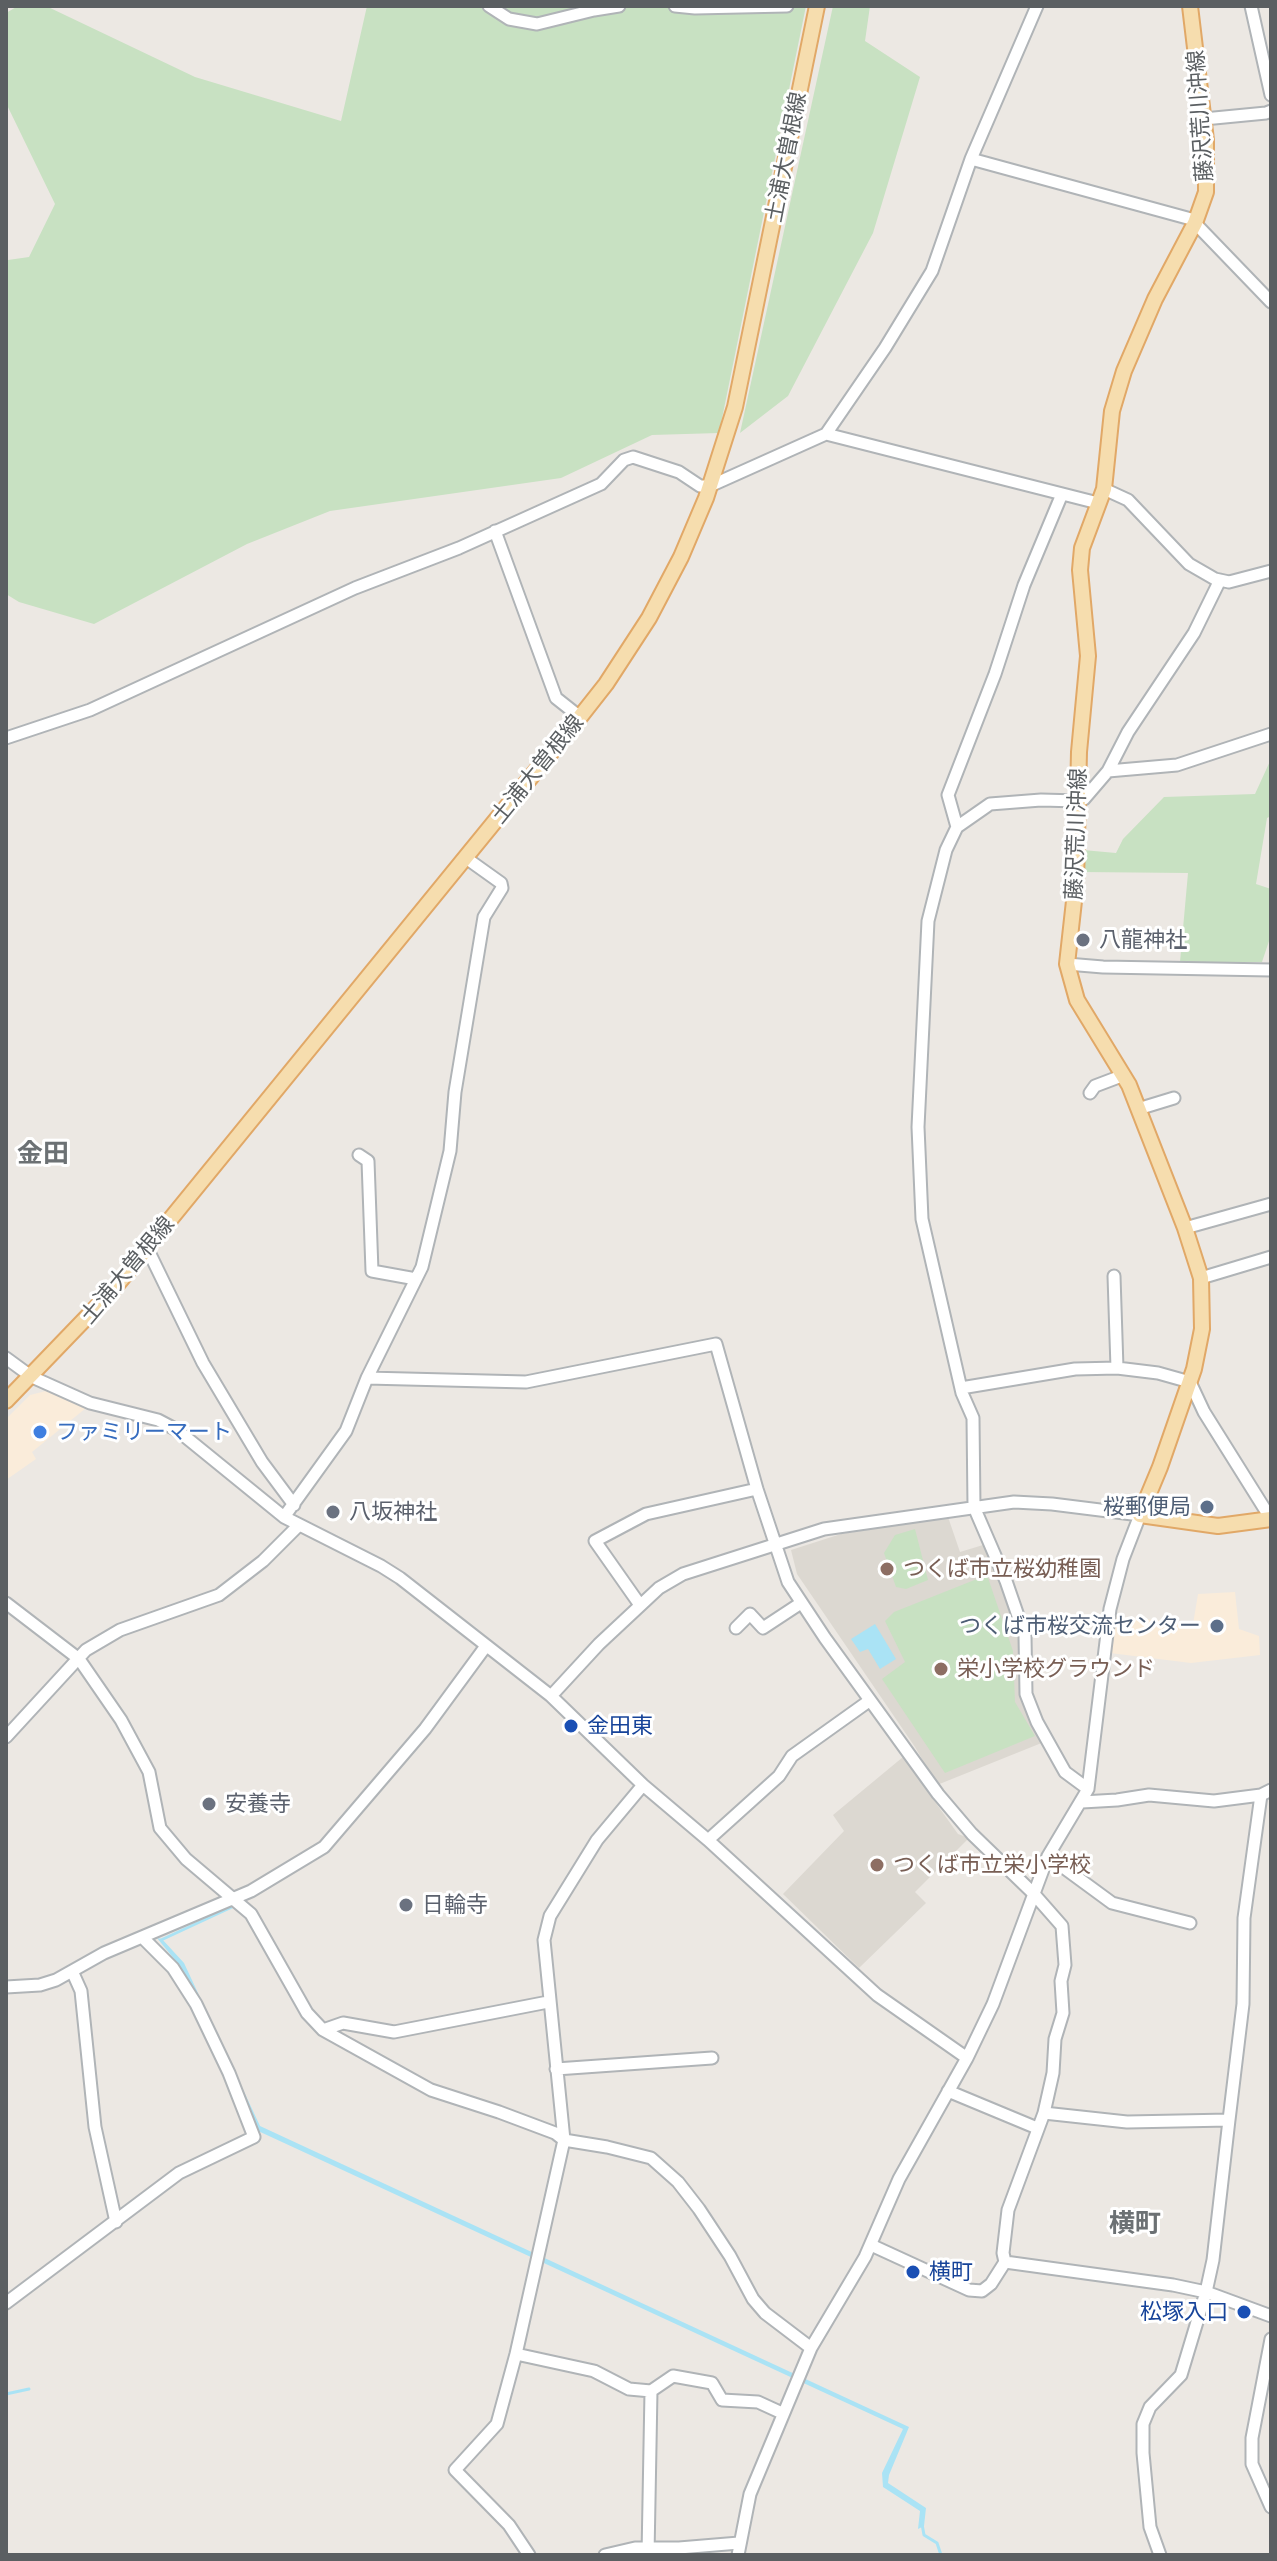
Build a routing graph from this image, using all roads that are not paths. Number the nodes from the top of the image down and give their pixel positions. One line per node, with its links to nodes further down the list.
1 (489, 6): 2 (street)
2 (619, 6)
3 (675, 6): 4 (street)
4 (787, 6)
5 (817, 6): 16 (main road, 土浦大曽根線)
6 (1037, 6): 12 (street)
7 (1190, 6): 11 (main road, 藤沢荒川沖線)
8 (1251, 6): 9 (street)
9 (1271, 95)
10 (1271, 111): 11 (street)
11 (1204, 119): 13 (main road, 藤沢荒川沖線)
12 (971, 159): 13 (street); 15 (street)
13 (1195, 223): 14 (street); 18 (main road, 藤沢荒川沖線)
14 (1271, 302)
15 (826, 434): 16 (street); 17 (street)
16 (710, 486): 19 (street); 22 (main road, 土浦大曽根線)
17 (1062, 494): 18 (street); 27 (street)
18 (1101, 496): 21 (street); 26 (main road, 藤沢荒川沖線)
19 (495, 531): 22 (street); 24 (street)
20 (1271, 571): 21 (street)
21 (1220, 580): 25 (street)
22 (580, 717): 28 (main road, 土浦大曽根線)
23 (1271, 734): 25 (street)
24 (6, 738)
25 (1108, 771): 26 (street)
26 (1078, 801): 27 (street); 29 (main road, 藤沢荒川沖線)
27 (957, 827): 48 (street)
28 (466, 858): 38 (main road, 土浦大曽根線); 42 (street)
29 (1067, 964): 30 (street); 31 (main road, 藤沢荒川沖線)
30 (1271, 970)
31 (1124, 1075): 32 (street); 34 (main road, 藤沢荒川沖線)
32 (1090, 1093)
33 (1174, 1098): 34 (street)
34 (1138, 1109): 37 (main road, 藤沢荒川沖線)
35 (359, 1155): 42 (street)
36 (1271, 1204): 37 (street)
37 (1185, 1228): 41 (main road, 藤沢荒川沖線)
38 (147, 1248): 45 (main road, 土浦大曽根線); 51 (street)
39 (1271, 1257): 41 (street)
40 (1114, 1276): 44 (street)
41 (1201, 1278): 47 (main road, 藤沢荒川沖線)
42 (416, 1279): 46 (street)
43 (6, 1358): 45 (street)
44 (1117, 1368): 47 (street); 48 (street)
45 (32, 1377): 49 (main road, 土浦大曽根線); 54 (street)
46 (367, 1378): 50 (street); 51 (street)
47 (1190, 1382): 53 (main road, 藤沢荒川沖線); 55 (street)
48 (961, 1388): 52 (street)
49 (6, 1401)
50 (757, 1489): 57 (street); 60 (street)
51 (294, 1505): 54 (street)
52 (974, 1507): 53 (street); 57 (street); 68 (street)
53 (1140, 1515): 55 (main road); 68 (street)
54 (284, 1517): 56 (street)
55 (1271, 1519)
56 (299, 1525): 62 (street); 63 (street)
57 (776, 1544): 59 (street); 60 (street)
58 (6, 1603): 63 (street)
59 (801, 1603): 61 (street); 65 (street)
60 (640, 1605): 64 (street)
61 (736, 1628)
62 (486, 1646): 64 (street); 74 (street)
63 (79, 1659): 66 (street); 74 (street)
64 (551, 1696): 67 (street)
65 (869, 1701): 71 (street); 73 (street)
66 (6, 1737)
67 (643, 1785): 71 (street); 79 (street)
68 (1088, 1789): 70 (street)
69 (1266, 1792): 70 (street); 86 (street)
70 (1082, 1802): 72 (street)
71 (708, 1840): 82 (street)
72 (1048, 1856): 73 (street); 75 (street)
73 (1033, 1893): 82 (street); 85 (street)
74 (234, 1897): 76 (street); 80 (street)
75 (1190, 1923)
76 (143, 1938): 77 (street); 89 (street)
77 (72, 1971): 78 (street); 89 (street)
78 (6, 1987)
79 (548, 2002): 80 (street); 83 (street)
80 (323, 2030): 88 (street)
81 (712, 2058): 83 (street)
82 (967, 2058): 84 (street)
83 (556, 2069): 88 (street)
84 (948, 2091): 87 (street); 90 (street)
85 (1044, 2113): 86 (street); 87 (street)
86 (1229, 2120): 92 (street)
87 (1037, 2128): 91 (street)
88 (564, 2140): 96 (street); 97 (street)
89 (116, 2222): 93 (street)
90 (871, 2245): 91 (street); 96 (street)
91 (1005, 2262): 92 (street)
92 (1206, 2292): 94 (street); 105 (street)
93 (6, 2303)
94 (1271, 2316)
95 (1271, 2339): 100 (street)
96 (811, 2348): 99 (street)
97 (516, 2354): 98 (street); 103 (street)
98 (651, 2391): 99 (street); 102 (street)
99 (782, 2413): 101 (street)
100 (1271, 2507)
101 (738, 2549): 102 (street)
102 (648, 2552): 104 (street)
103 (529, 2555)
104 (605, 2555)
105 (1160, 2555)

